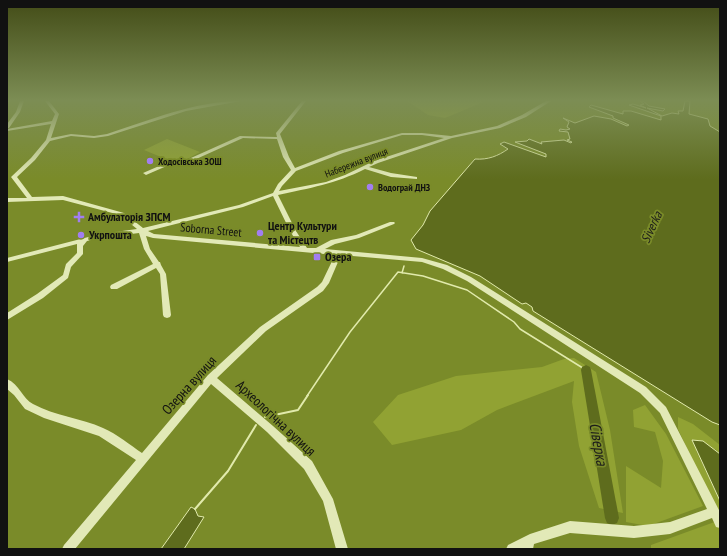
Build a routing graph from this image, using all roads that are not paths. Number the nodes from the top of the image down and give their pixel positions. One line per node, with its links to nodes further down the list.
1 (21, 127): 6 (street)
2 (52, 127): 9 (street)
3 (133, 127): 9 (street)
4 (284, 127): 8 (street)
5 (494, 127): 7 (street, Набережна вулиця)
6 (7, 129)
7 (451, 137): 10 (street, Набережна вулиця); 11 (street)
8 (279, 138): 11 (street); 12 (street)
9 (48, 140): 15 (street)
10 (366, 168): 13 (street); 14 (street, Набережна вулиця)
11 (294, 170): 14 (street)
12 (146, 173)
13 (415, 178)
14 (275, 194): 18 (street, Набережна вулиця); 20 (street)
15 (30, 198): 16 (street); 18 (street)
16 (7, 200)
17 (392, 223): 21 (street)
18 (141, 232): 19 (street); 20 (street, Soborna Street); 24 (street)
19 (85, 240): 23 (street); 27 (street)
20 (305, 249): 21 (street, Soborna Street)
21 (318, 250): 22 (street, Soborna Street)
22 (339, 253): 28 (street, Озерна вулиця); 31 (street, Soborna Street)
23 (7, 260)
24 (158, 264): 25 (street); 26 (street)
25 (114, 287)
26 (167, 315)
27 (7, 317)
28 (212, 378): 30 (street, Озерна вулиця); 35 (street, Археологічна вулиця)
29 (7, 383): 30 (street)
30 (143, 459): 34 (street, Озерна вулиця)
31 (713, 512): 32 (street, Soborna Street); 33 (street)
32 (720, 523)
33 (528, 545): 36 (street)
34 (68, 549)
35 (342, 549)
36 (512, 549)

